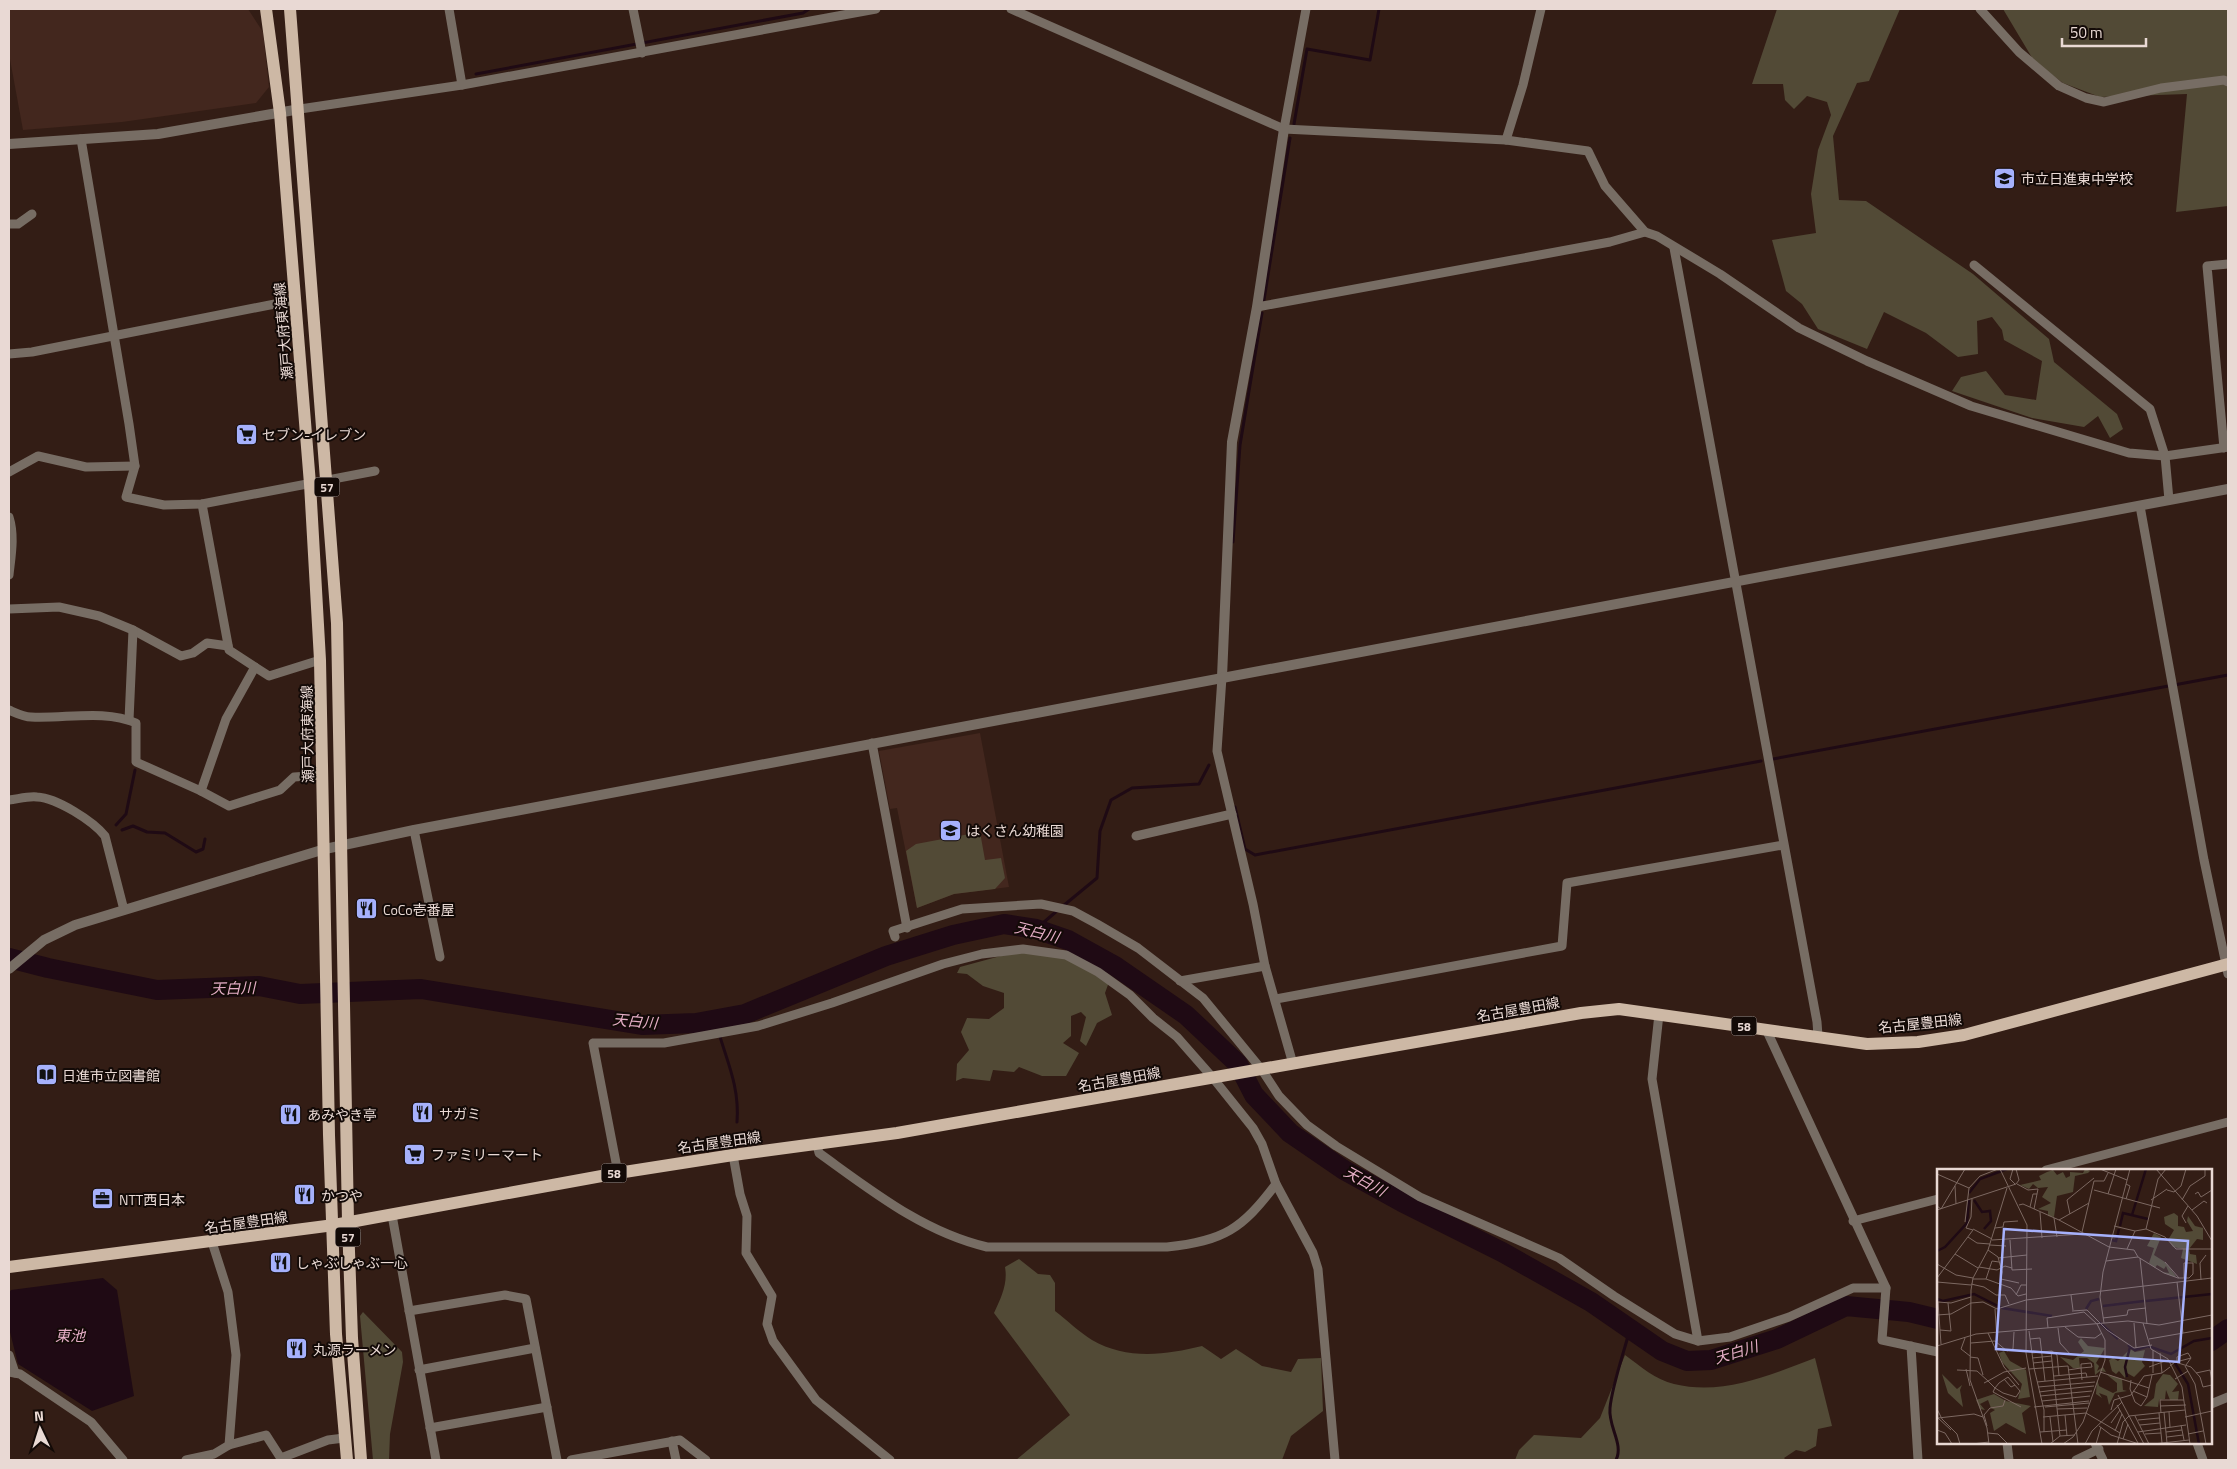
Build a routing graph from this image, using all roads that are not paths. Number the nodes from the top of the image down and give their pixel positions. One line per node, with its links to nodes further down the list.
1 (266, 9): 14 (main road, 瀬戸大府東海線 / 57)
2 (290, 9): 13 (main road, 57)
3 (449, 9): 12 (street)
4 (633, 9): 10 (street)
5 (876, 9): 10 (street)
6 (1011, 9): 15 (street)
7 (1306, 9): 15 (street)
8 (1541, 9): 17 (street)
9 (1980, 9): 11 (street)
10 (642, 53): 12 (street)
11 (2228, 82)
12 (462, 85): 13 (street)
13 (300, 109): 14 (street); 34 (main road, 57)
14 (280, 113): 16 (street); 25 (main road, 瀬戸大府東海線 / 57)
15 (1284, 129): 17 (street); 26 (street)
16 (81, 139): 18 (street); 27 (street)
17 (1506, 140): 21 (street)
18 (9, 144)
19 (32, 214): 20 (street)
20 (9, 224)
21 (1644, 232): 22 (street); 26 (street)
22 (1674, 248): 30 (street); 42 (street)
23 (1974, 264): 30 (street)
24 (2228, 264): 29 (street)
25 (295, 300): 27 (street); 35 (main road, 瀬戸大府東海線 / 57)
26 (1257, 307): 48 (street)
27 (114, 336): 28 (street); 31 (street)
28 (9, 354)
29 (2226, 447): 30 (street)
30 (2165, 456): 37 (street)
31 (134, 466): 33 (street); 38 (street)
32 (374, 471): 34 (street)
33 (9, 472)
34 (327, 480): 35 (street); 59 (main road, 57)
35 (310, 484): 38 (street); 46 (main road, 瀬戸大府東海線 / 57)
36 (2228, 489): 37 (street)
37 (2169, 500): 39 (street)
38 (202, 504): 45 (street)
39 (2140, 506): 42 (street); 66 (street)
40 (9, 517): 41 (street)
41 (9, 575)
42 (1736, 582): 48 (street); 58 (street)
43 (9, 609): 44 (street)
44 (133, 630): 45 (street); 50 (street)
45 (228, 646): 47 (street)
46 (320, 660): 47 (street); 52 (main road, 瀬戸大府東海線 / 57)
47 (255, 667): 53 (street)
48 (1222, 677): 51 (street); 55 (street)
49 (9, 710): 50 (street)
50 (129, 720): 53 (street)
51 (872, 743): 56 (street); 62 (street)
52 (323, 775): 53 (street); 60 (main road, 瀬戸大府東海線 / 57)
53 (200, 791)
54 (9, 800): 61 (street)
55 (1232, 814): 57 (street); 65 (street)
56 (414, 830): 59 (street); 64 (street)
57 (1136, 836)
58 (1783, 845): 69 (street); 72 (street)
59 (342, 846): 60 (street); 85 (main road, 57)
60 (325, 849): 61 (street); 86 (main road, 瀬戸大府東海線 / 57)
61 (124, 910): 67 (street)
62 (907, 928): 63 (street); 68 (street)
63 (895, 937)
64 (440, 957)
65 (1265, 966): 68 (street); 69 (street)
66 (2227, 968): 72 (main road, 名古屋豊田線 / 58)
67 (9, 969)
68 (1180, 980): 74 (street)
69 (1276, 999): 73 (street)
70 (1659, 1014): 71 (main road, 名古屋豊田線 / 58); 73 (main road, 名古屋豊田線 / 58); 91 (street)
71 (1766, 1029): 72 (main road, 名古屋豊田線 / 58); 84 (street)
72 (1818, 1036)
73 (1293, 1064): 74 (main road, 名古屋豊田線 / 58)
74 (1259, 1070): 75 (main road, 名古屋豊田線 / 58); 91 (street)
75 (1216, 1077): 77 (main road, 名古屋豊田線 / 58); 80 (street); 81 (street)
76 (2228, 1122): 79 (street)
77 (817, 1145): 78 (main road, 名古屋豊田線 / 58); 81 (street)
78 (733, 1154): 80 (main road, 名古屋豊田線 / 58); 118 (street)
79 (2050, 1169)
80 (618, 1173): 83 (main road, 名古屋豊田線 / 58)
81 (1276, 1184): 119 (street)
82 (1937, 1199): 84 (street)
83 (392, 1215): 85 (main road, 名古屋豊田線 / 58); 90 (street)
84 (1853, 1221): 89 (street)
85 (348, 1222): 86 (main road, 名古屋豊田線 / 58); 112 (main road, 57)
86 (334, 1225): 87 (main road, 名古屋豊田線 / 58); 102 (main road, 瀬戸大府東海線 / 57)
87 (212, 1242): 88 (main road, 名古屋豊田線 / 58); 106 (street)
88 (9, 1267)
89 (1886, 1288): 91 (street); 92 (street)
90 (409, 1311): 93 (street); 96 (street)
91 (1698, 1341)
92 (1911, 1346): 94 (street); 120 (street)
93 (535, 1348): 96 (street); 100 (street)
94 (1937, 1352)
95 (9, 1355): 97 (street)
96 (419, 1370): 101 (street)
97 (12, 1373): 109 (street)
98 (2228, 1397): 99 (street)
99 (2212, 1404)
100 (546, 1407): 101 (street); 114 (street)
101 (430, 1428): 113 (street)
102 (344, 1438): 108 (street); 111 (main road, 瀬戸大府東海線 / 57)
103 (672, 1441): 115 (street); 116 (street); 117 (street)
104 (2007, 1444): 121 (street)
105 (2197, 1444): 124 (street)
106 (229, 1445): 108 (street); 110 (street)
107 (2097, 1446): 122 (street); 123 (street)
108 (281, 1459)
109 (123, 1460)
110 (186, 1460)
111 (347, 1460)
112 (361, 1460)
113 (436, 1460)
114 (557, 1460)
115 (571, 1460)
116 (676, 1460)
117 (706, 1460)
118 (890, 1460)
119 (1335, 1460)
120 (1918, 1460)
121 (2010, 1460)
122 (2076, 1460)
123 (2103, 1460)
124 (2203, 1460)

